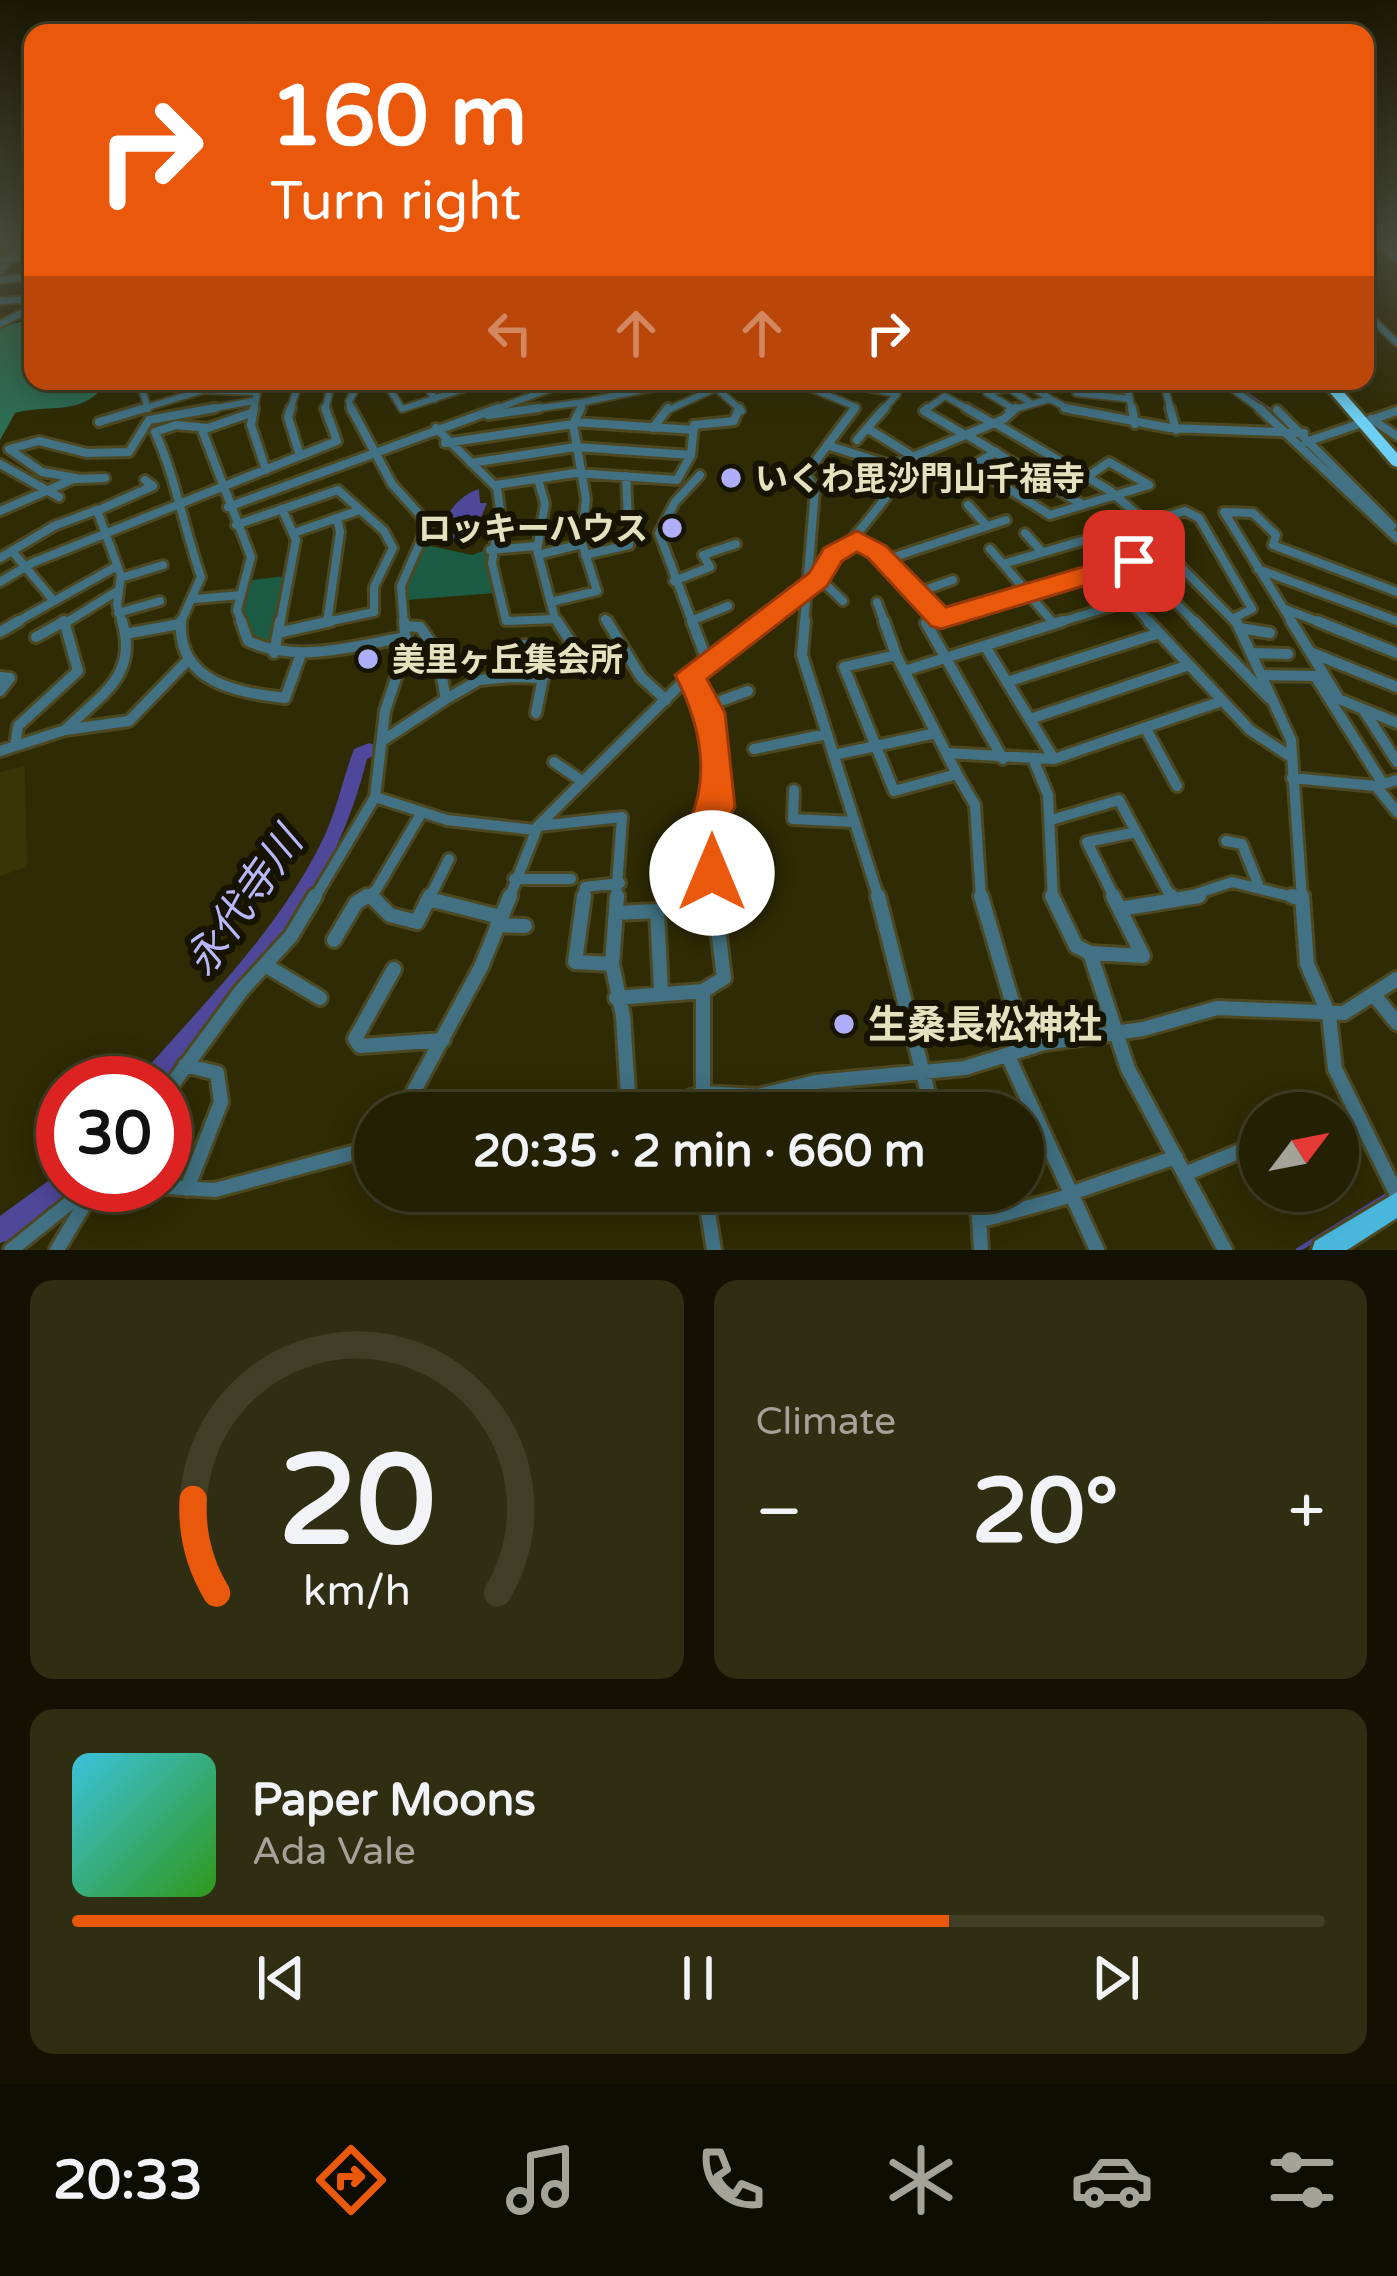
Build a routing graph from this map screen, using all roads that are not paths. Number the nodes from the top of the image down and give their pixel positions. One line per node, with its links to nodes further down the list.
1 (1374, 320): 2 (street)
2 (1397, 343)
3 (143, 390): 34 (street)
4 (202, 390): 34 (street)
5 (237, 390): 29 (street)
6 (259, 390): 29 (street)
7 (296, 390): 64 (street)
8 (330, 390): 64 (street)
9 (357, 390): 60 (street)
10 (390, 390): 30 (street)
11 (429, 390): 30 (street)
12 (459, 390): 30 (street)
13 (544, 390): 39 (street)
14 (578, 390): 33 (street)
15 (658, 390): 33 (street)
16 (711, 390): 48 (street)
17 (718, 390): 50 (street)
18 (814, 390): 122 (street)
19 (889, 390): 49 (street)
20 (994, 390): 36 (street)
21 (1008, 390): 35 (street)
22 (1036, 390): 31 (street)
23 (1076, 390): 32 (street)
24 (1128, 390): 32 (street)
25 (1166, 390): 51 (street)
26 (1235, 390): 55 (street)
27 (1244, 390): 55 (street)
28 (1336, 390): 42 (highway)
29 (256, 396): 38 (street); 40 (street)
30 (434, 398)
31 (1050, 399): 35 (street); 45 (street)
32 (1130, 399): 45 (street)
33 (586, 400): 39 (street); 43 (street)
34 (147, 404): 40 (street); 41 (street)
35 (1031, 404): 36 (street)
36 (1014, 409): 44 (street)
37 (1397, 411): 42 (street)
38 (251, 413): 46 (street); 69 (street)
39 (479, 413): 47 (street)
40 (151, 420): 52 (street); 76 (street)
41 (99, 422)
42 (1368, 422): 54 (street); 55 (street); 65 (highway)
43 (573, 423): 48 (street); 57 (street); 58 (street)
44 (994, 423): 53 (street); 53 (street); 73 (street)
45 (1135, 424): 51 (street)
46 (208, 428): 52 (street); 79 (street)
47 (436, 428): 57 (street); 60 (street)
48 (653, 428): 50 (street)
49 (867, 428): 56 (street); 62 (street)
50 (694, 430): 63 (street)
51 (1176, 430): 55 (street)
52 (155, 431): 83 (street)
53 (966, 435): 61 (street); 62 (street)
54 (1397, 436)
55 (1304, 438): 98 (street)
56 (856, 440)
57 (445, 443): 66 (street)
58 (577, 447): 63 (street); 66 (street); 70 (street)
59 (833, 447): 68 (street)
60 (372, 451): 85 (street); 149 (street)
61 (996, 452): 82 (street); 82 (street)
62 (909, 454): 68 (street)
63 (691, 455): 72 (street)
64 (300, 456): 69 (street)
65 (1397, 462)
66 (471, 463): 78 (street)
67 (0, 464): 80 (street)
68 (896, 466): 100 (street)
69 (266, 470): 79 (street)
70 (580, 473): 72 (street); 75 (street); 105 (street)
71 (700, 475): 119 (street)
72 (626, 476): 105 (street)
73 (1087, 477): 81 (street); 81 (street)
74 (105, 478): 76 (street)
75 (538, 478): 78 (street); 104 (street)
76 (74, 479): 80 (street)
77 (145, 480): 88 (street)
78 (496, 485): 103 (street)
79 (224, 488): 83 (street); 85 (street)
80 (55, 494): 86 (street)
81 (1117, 496): 82 (street); 93 (street)
82 (1083, 505)
83 (178, 506): 99 (street); 128 (street)
84 (968, 506): 95 (street)
85 (228, 507): 94 (street)
86 (2, 509): 92 (street)
87 (282, 509): 89 (street); 94 (street); 96 (street)
88 (98, 511): 99 (street); 106 (street)
89 (357, 511): 90 (street); 144 (street)
90 (337, 518): 96 (street); 144 (street)
91 (1006, 520): 95 (street)
92 (13, 522)
93 (1143, 524): 107 (street); 108 (street); 145 (street)
94 (236, 525): 127 (street)
95 (987, 526): 110 (street)
96 (294, 533): 150 (street)
97 (1025, 533): 108 (street)
98 (1397, 534)
99 (107, 535): 114 (street); 115 (street)
100 (857, 540): 110 (street); 117 (street)
101 (736, 544): 119 (street)
102 (990, 549): 112 (street)
103 (490, 550): 104 (street); 138 (street)
104 (537, 550): 105 (street); 132 (street)
105 (584, 550): 132 (street)
106 (12, 551): 109 (street); 115 (street)
107 (1168, 551): 111 (street); 145 (street)
108 (1042, 553): 112 (street)
109 (0, 558)
110 (886, 560): 126 (street)
111 (1134, 561): 123 (street); 124 (street)
112 (1003, 564): 124 (street)
113 (163, 565): 121 (street)
114 (117, 566): 121 (street); 131 (street)
115 (25, 567): 120 (street); 131 (street)
116 (1258, 568): 125 (street); 136 (street); 142 (street)
117 (819, 578): 122 (street); 133 (street)
118 (953, 580): 126 (street)
119 (674, 581): 141 (street)
120 (0, 582)
121 (121, 584): 137 (street); 143 (street)
122 (807, 588): 166 (street); 191 (street)
123 (1163, 590): 130 (street); 182 (street)
124 (1027, 592): 140 (street); 147 (street)
125 (1397, 592)
126 (916, 593): 140 (street)
127 (241, 595): 128 (street); 158 (street)
128 (195, 599): 146 (street)
129 (160, 601): 137 (street)
130 (1129, 601): 147 (street); 151 (street)
131 (54, 602): 148 (street)
132 (551, 602): 138 (street)
133 (843, 602)
134 (877, 602): 163 (street)
135 (728, 606): 141 (street)
136 (1283, 609): 157 (street); 160 (street)
137 (118, 613): 153 (street)
138 (555, 619): 173 (street)
139 (605, 619): 156 (street)
140 (941, 619): 164 (street)
141 (691, 621): 166 (street)
142 (1397, 621)
143 (64, 622): 154 (street); 194 (street)
144 (327, 622): 150 (street)
145 (1238, 623): 152 (street); 159 (street)
146 (180, 624): 153 (street); 167 (street)
147 (1054, 624): 155 (street)
148 (0, 632)
149 (405, 632): 161 (street); 178 (street); 193 (street)
150 (278, 633): 158 (street)
151 (1159, 633): 168 (street); 174 (street)
152 (1270, 633)
153 (125, 634): 189 (street)
154 (35, 638)
155 (985, 646): 164 (street); 174 (street)
156 (625, 651): 165 (street); 179 (street)
157 (1310, 652): 175 (street); 184 (street)
158 (274, 653): 161 (street)
159 (1252, 653): 162 (street); 171 (street)
160 (1397, 653)
161 (301, 654): 167 (street)
162 (1288, 654)
163 (896, 655): 169 (street); 195 (street)
164 (945, 658): 169 (street); 201 (street)
165 (605, 660)
166 (707, 661): 170 (street)
167 (186, 662): 189 (street)
168 (1189, 665): 180 (street); 186 (street)
169 (904, 671): 192 (street)
170 (690, 675): 179 (street); 181 (street)
171 (1262, 675): 182 (street); 210 (street)
172 (0, 677): 176 (street)
173 (512, 677): 178 (street); 185 (street)
174 (1007, 682): 186 (street)
175 (1397, 687)
176 (0, 691)
177 (748, 691): 181 (street)
178 (446, 699): 193 (street)
179 (666, 700): 209 (street)
180 (1222, 701): 183 (street); 190 (street)
181 (707, 706): 241 (street)
182 (1277, 706): 200 (street)
183 (1200, 709): 188 (street); 190 (street)
184 (1363, 709): 187 (street); 205 (street)
185 (536, 712)
186 (1030, 719): 202 (street)
187 (1397, 723)
188 (1146, 729): 202 (street); 211 (street)
189 (64, 730): 194 (street)
190 (1250, 730): 200 (street)
191 (827, 734): 196 (street); 199 (street)
192 (936, 734): 195 (street); 198 (street)
193 (382, 741): 213 (street)
194 (15, 746): 197 (street)
195 (877, 748): 199 (street); 206 (street)
196 (754, 749)
197 (0, 751)
198 (946, 753): 201 (street); 206 (street)
199 (834, 755): 217 (street)
200 (1291, 757): 207 (street)
201 (1003, 759): 203 (street)
202 (1054, 759): 203 (street)
203 (1034, 761): 216 (street)
204 (554, 762): 209 (street)
205 (1397, 762)
206 (957, 774): 249 (street)
207 (1292, 778): 210 (street); 228 (street)
208 (1397, 780): 210 (street)
209 (582, 782): 218 (street)
210 (1380, 785): 215 (street)
211 (1177, 786)
212 (794, 790): 217 (street)
213 (375, 796): 214 (street); 237 (street)
214 (422, 812): 218 (street); 226 (street)
215 (1397, 812)
216 (1051, 820): 219 (street); 235 (street)
217 (855, 822): 253 (street)
218 (536, 828): 222 (street); 224 (street)
219 (1136, 832): 229 (street); 230 (street)
220 (1226, 842): 225 (street)
221 (449, 859): 227 (street)
222 (514, 879): 223 (street); 232 (street)
223 (571, 879)
224 (620, 883): 231 (street); 236 (street)
225 (1258, 884): 228 (street); 229 (street)
226 (371, 896): 227 (street); 234 (street)
227 (429, 899): 232 (street)
228 (1302, 899): 245 (street)
229 (1173, 900): 230 (street)
230 (1120, 909): 235 (street)
231 (617, 913): 236 (street); 240 (street)
232 (498, 921): 233 (street); 248 (street)
233 (525, 926)
234 (334, 940)
235 (1090, 953): 247 (street)
236 (612, 964): 244 (street)
237 (265, 965): 243 (street); 250 (street)
238 (394, 969): 248 (street)
239 (1397, 979): 242 (street)
240 (661, 991): 241 (street); 244 (street)
241 (703, 991): 256 (street)
242 (1374, 995): 245 (street); 246 (street)
243 (320, 998)
244 (616, 998): 255 (street)
245 (1329, 1015): 247 (street); 259 (street)
246 (1397, 1023)
247 (1110, 1033): 249 (street); 263 (street)
248 (443, 1040): 254 (street)
249 (1026, 1049): 251 (street)
250 (192, 1056)
251 (1008, 1056): 253 (street); 267 (street)
252 (192, 1067): 265 (street)
253 (923, 1074): 257 (street); 258 (street)
254 (414, 1092)
255 (636, 1092)
256 (703, 1092)
257 (775, 1092)
258 (928, 1092)
259 (1346, 1092)
260 (1359, 1122): 268 (street)
261 (354, 1151): 266 (street)
262 (1239, 1152): 264 (street)
263 (1176, 1157): 264 (street); 267 (street)
264 (1184, 1174): 280 (street)
265 (192, 1176)
266 (192, 1188)
267 (1072, 1194): 274 (street); 279 (street)
268 (1397, 1195)
269 (1397, 1204): 281 (main road)
270 (60, 1212): 275 (street)
271 (79, 1212): 276 (street)
272 (708, 1212): 277 (street)
273 (976, 1212): 274 (street)
274 (980, 1221): 278 (street)
275 (11, 1250)
276 (57, 1250)
277 (714, 1250)
278 (981, 1250)
279 (1097, 1250)
280 (1225, 1250)
281 (1324, 1250)

